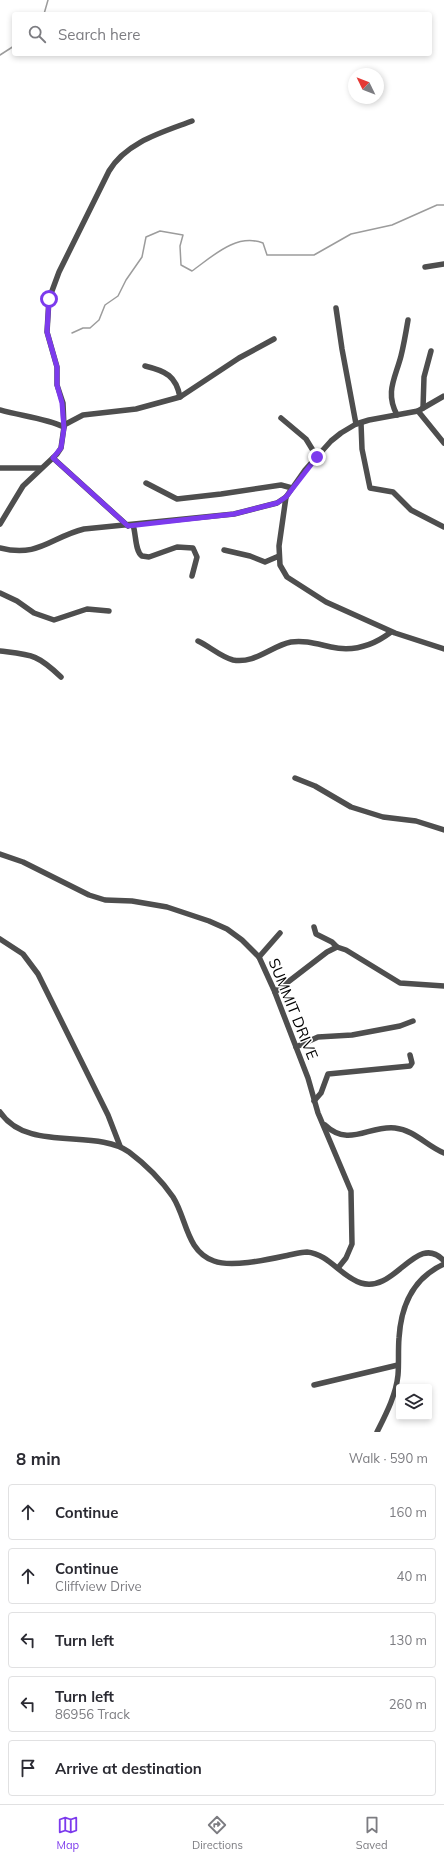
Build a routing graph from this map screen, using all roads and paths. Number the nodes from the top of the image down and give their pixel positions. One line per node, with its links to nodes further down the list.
1 (192, 121): 16 (street)
2 (444, 264): 3 (street)
3 (425, 267)
4 (336, 308): 15 (street)
5 (408, 320): 13 (street)
6 (274, 339): 10 (street)
7 (432, 351): 11 (street)
8 (145, 366): 10 (street)
9 (443, 395): 11 (street)
10 (180, 397): 16 (street)
11 (420, 409): 13 (street); 17 (street)
12 (0, 410): 16 (street)
13 (397, 415): 15 (street)
14 (281, 418): 18 (street)
15 (359, 424): 18 (street); 27 (street)
16 (64, 426): 19 (street)
17 (444, 443)
18 (317, 457): 23 (street)
19 (53, 458): 21 (street); 26 (street)
20 (0, 468): 21 (street)
21 (40, 468): 25 (street)
22 (146, 483): 23 (street)
23 (292, 488): 24 (street)
24 (286, 497): 26 (street); 30 (street)
25 (0, 524)
26 (131, 526): 28 (street); 31 (street)
27 (444, 527)
28 (0, 548)
29 (224, 550): 30 (street)
30 (279, 556): 34 (street)
31 (192, 576)
32 (0, 593): 33 (street)
33 (109, 611)
34 (391, 632): 35 (street); 36 (street)
35 (198, 641)
36 (444, 649)
37 (0, 651): 38 (street)
38 (61, 677)
39 (295, 778): 40 (street)
40 (444, 830)
41 (0, 854): 46 (street, SUMMIT DRIVE)
42 (314, 927): 45 (street)
43 (280, 933): 46 (street)
44 (0, 939): 55 (street)
45 (337, 948): 47 (street); 48 (street)
46 (259, 957): 48 (street, SUMMIT DRIVE)
47 (444, 986)
48 (275, 992): 50 (street, SUMMIT DRIVE)
49 (413, 1021): 50 (street)
50 (296, 1047): 52 (street, SUMMIT DRIVE)
51 (410, 1055): 52 (street)
52 (314, 1101): 54 (street, SUMMIT DRIVE)
53 (0, 1112): 55 (street)
54 (324, 1125): 56 (street); 59 (street, SUMMIT DRIVE)
55 (120, 1146): 59 (street)
56 (444, 1153)
57 (444, 1261): 59 (street)
58 (444, 1264): 60 (street)
59 (338, 1268)
60 (398, 1365): 61 (street); 62 (street)
61 (314, 1385)
62 (377, 1432)

